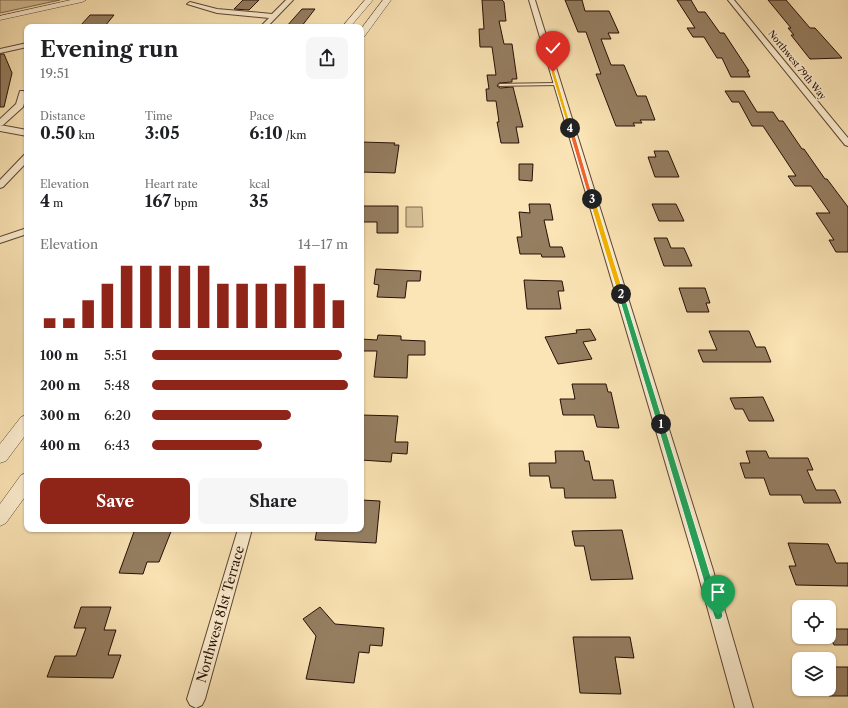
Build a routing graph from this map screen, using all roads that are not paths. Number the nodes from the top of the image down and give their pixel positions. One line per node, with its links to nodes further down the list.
1 (82, 0): 9 (street)
2 (290, 0): 8 (street)
3 (369, 0): 11 (street)
4 (387, 0): 12 (street)
5 (532, 0): 15 (street)
6 (731, 0): 21 (street, Northwest 79th Way)
7 (190, 4): 8 (street)
8 (273, 16): 10 (street)
9 (0, 18)
10 (266, 24)
11 (349, 24)
12 (364, 31)
13 (24, 46): 14 (street)
14 (0, 50)
15 (557, 84): 16 (lane); 32 (street)
16 (500, 85)
17 (23, 93): 18 (street)
18 (0, 123)
19 (0, 128): 20 (street)
20 (24, 132)
21 (848, 143)
22 (24, 160): 23 (street)
23 (0, 185)
24 (24, 232): 25 (street)
25 (0, 240)
26 (24, 425): 27 (street)
27 (0, 456)
28 (24, 484): 29 (street)
29 (0, 518)
30 (244, 532): 31 (street, Northwest 81st Terrace)
31 (196, 699)
32 (744, 708)

